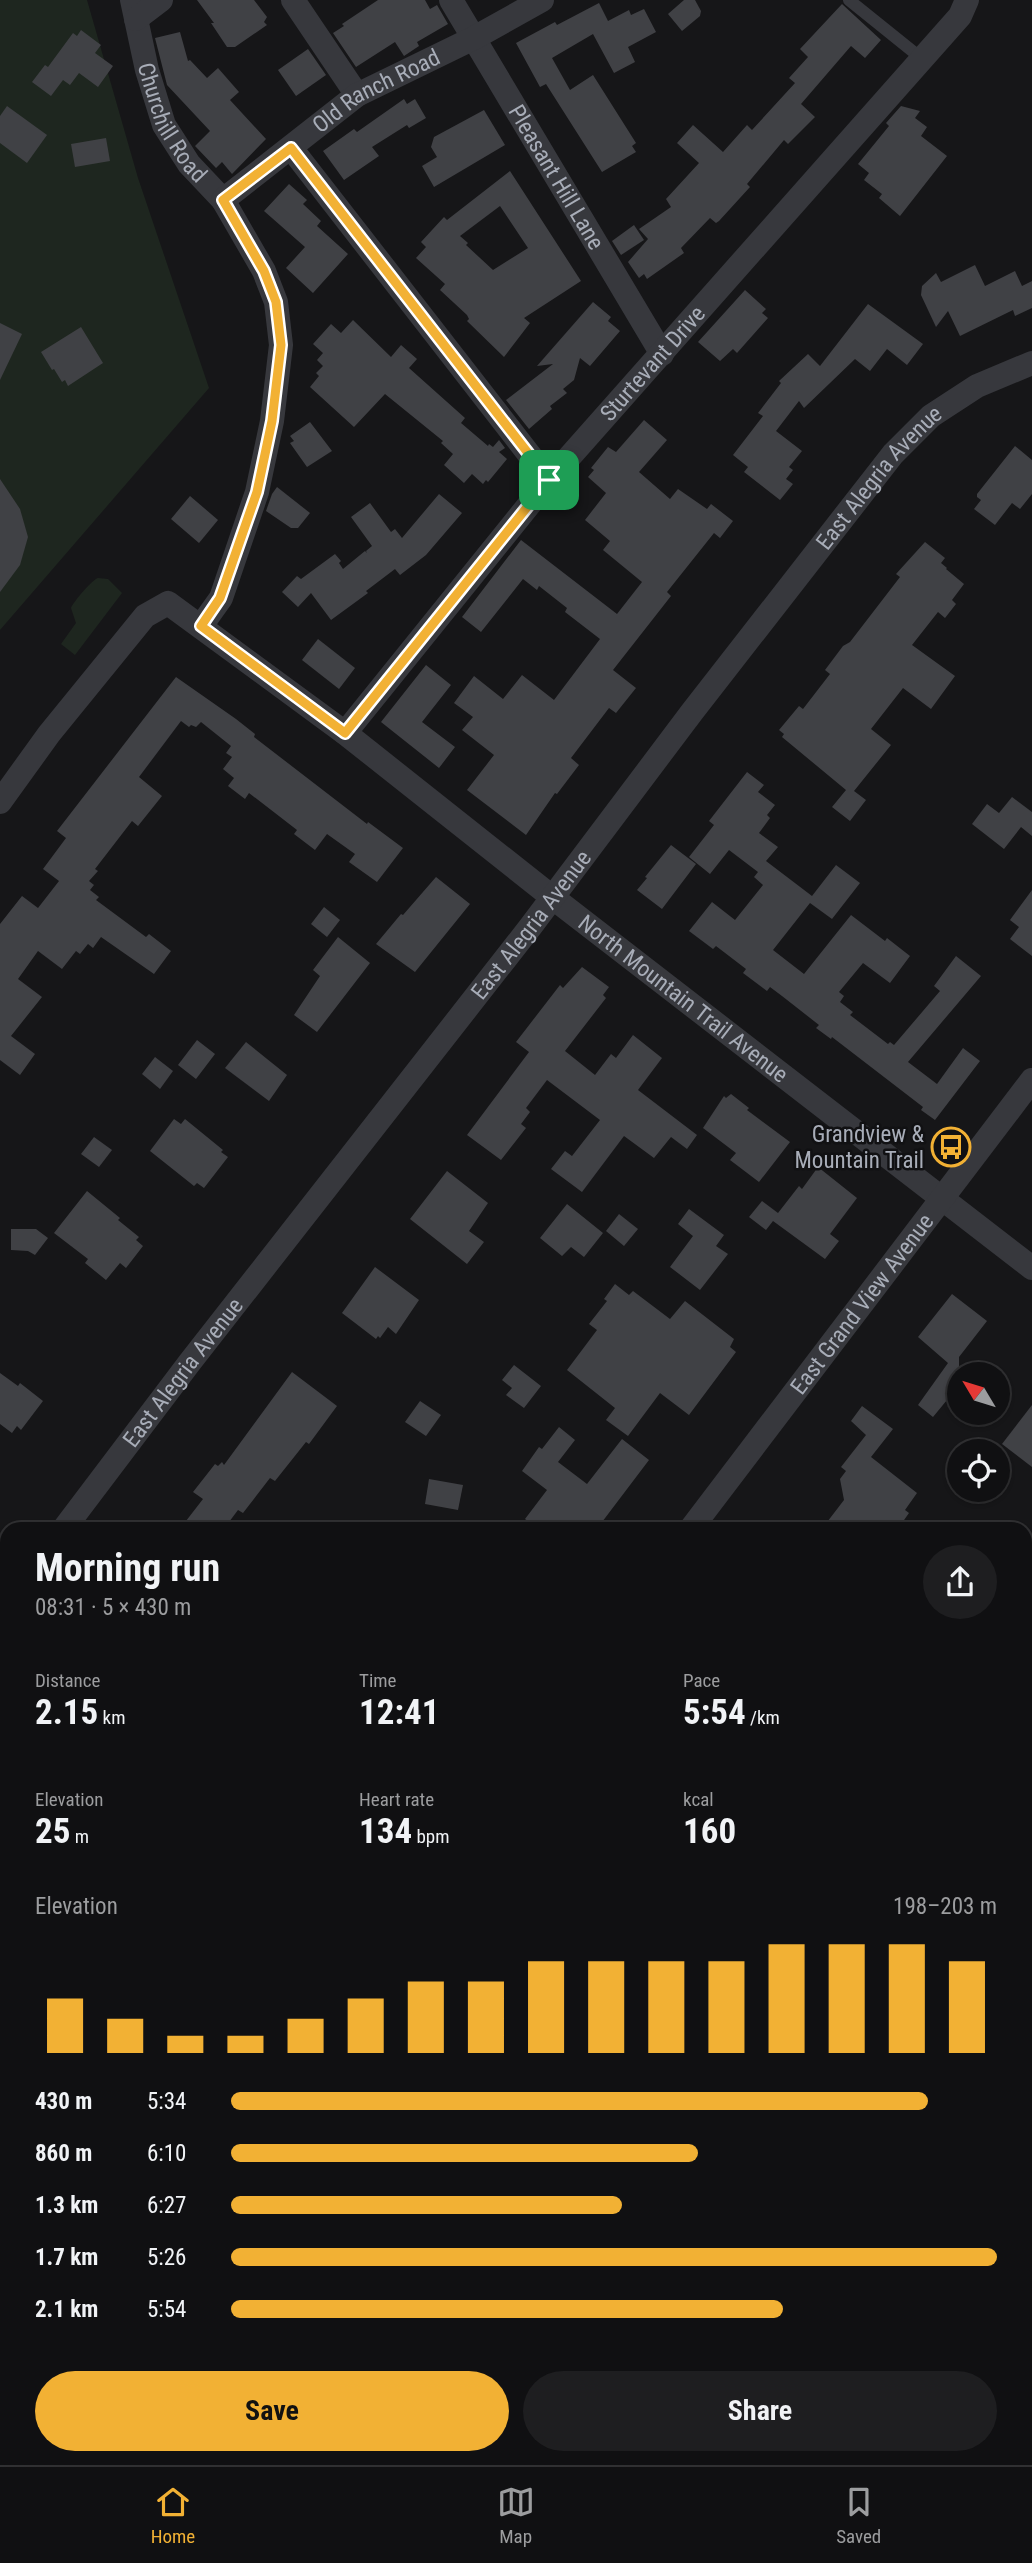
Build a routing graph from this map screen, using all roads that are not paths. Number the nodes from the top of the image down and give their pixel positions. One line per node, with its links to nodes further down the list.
1 (161, 0): 7 (street)
2 (293, 0): 10 (street)
3 (451, 0): 8 (street, Pleasant Hill Lane)
4 (541, 0): 8 (street, Old Ranch Road)
5 (849, 0): 9 (lane)
6 (967, 0): 9 (street, Sturtevant Drive)
7 (134, 10): 12 (street, Churchill Road)
8 (474, 38): 10 (street, Old Ranch Road); 13 (street, Pleasant Hill Lane)
9 (921, 58): 13 (street, Sturtevant Drive)
10 (357, 94): 11 (street, Old Ranch Road)
11 (291, 148): 12 (street, Old Ranch Road); 15 (street)
12 (223, 200): 16 (street, Churchill Road)
13 (662, 354): 15 (street, Sturtevant Drive)
14 (1032, 363): 19 (street, East Alegria Avenue)
15 (549, 480): 17 (street, Sturtevant Drive)
16 (201, 626): 17 (street, North Mountain Trail Avenue); 18 (street, North Mountain Trail Avenue)
17 (345, 733): 19 (street, North Mountain Trail Avenue)
18 (0, 802)
19 (552, 897): 21 (street, North Mountain Trail Avenue); 23 (street, East Alegria Avenue)
20 (1032, 1080): 21 (street, East Grand View Avenue)
21 (942, 1198): 22 (street, North Mountain Trail Avenue); 24 (street, East Grand View Avenue)
22 (1032, 1268)
23 (69, 1522)
24 (696, 1522)

